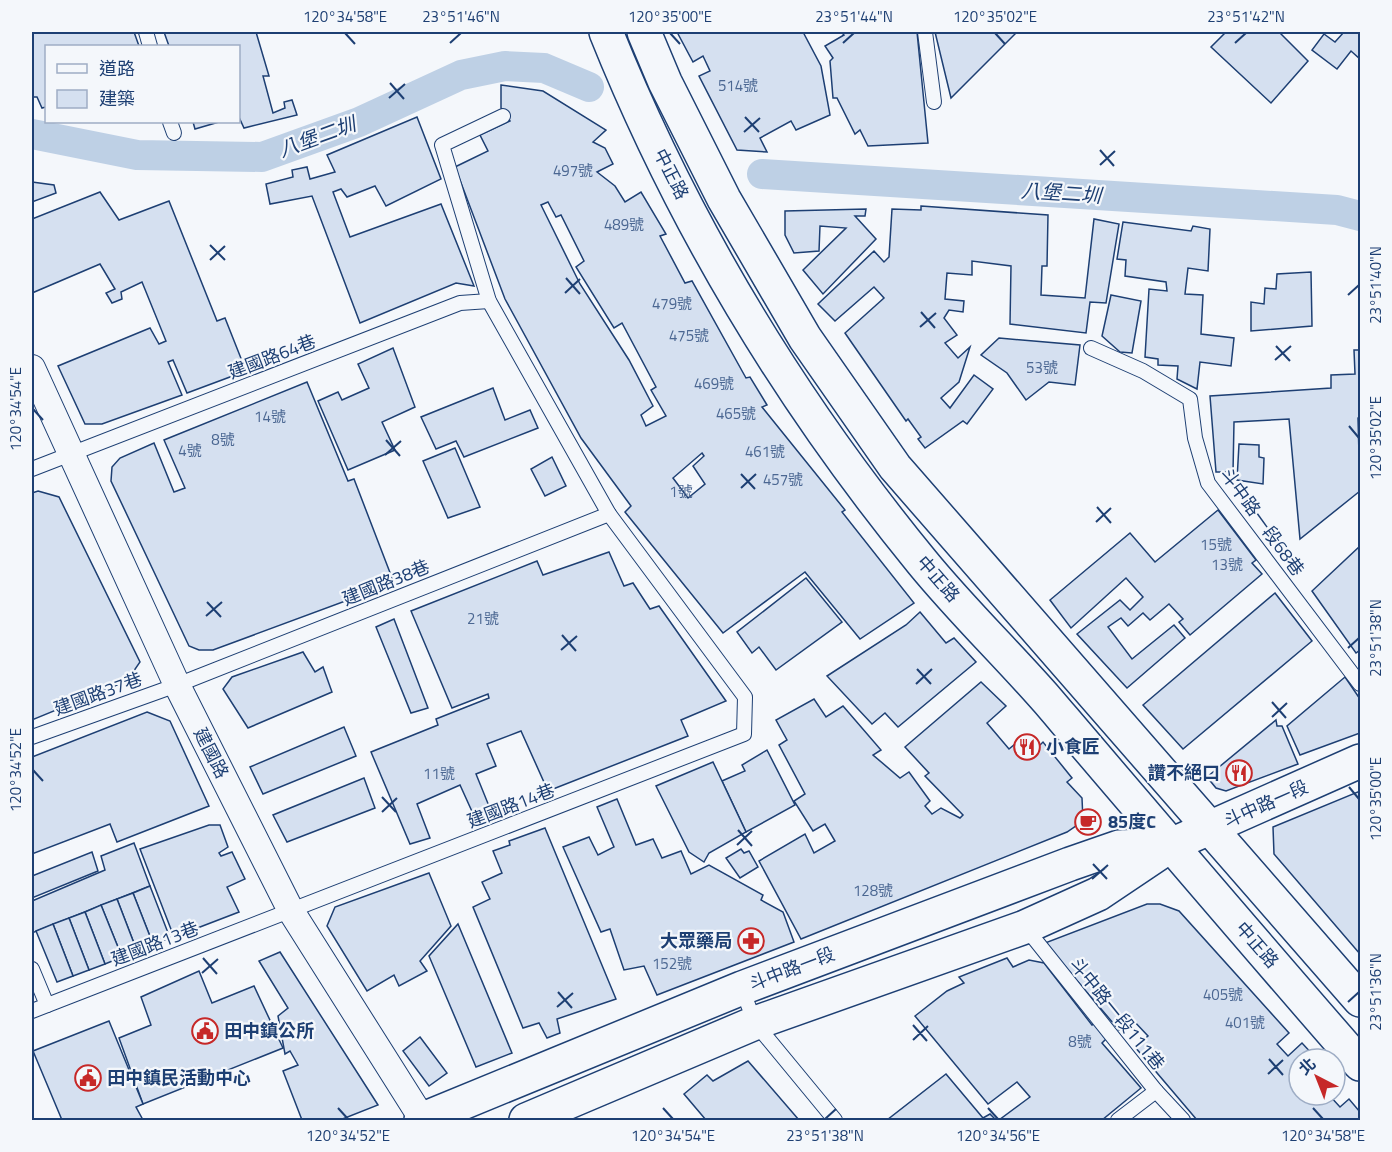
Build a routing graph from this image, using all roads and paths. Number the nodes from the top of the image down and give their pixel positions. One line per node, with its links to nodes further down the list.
1 (606, 32): 7 (street, 中正路)
2 (644, 32): 6 (street, 中正路)
3 (925, 32): 4 (lane)
4 (934, 102)
5 (503, 116): 8 (lane)
6 (685, 122): 7 (street); 18 (street, 中正路)
7 (653, 138): 19 (street, 中正路)
8 (489, 301): 11 (lane, 建國路64巷); 13 (lane)
9 (1091, 348): 14 (lane, 斗中路一段68巷)
10 (32, 368): 11 (street, 建國路)
11 (70, 454): 12 (lane, 建國路64巷); 15 (street, 建國路)
12 (32, 469)
13 (609, 514): 15 (lane, 建國路38巷); 20 (lane, 建國路14巷)
14 (1360, 684)
15 (177, 685): 16 (lane, 建國路37巷); 20 (street, 建國路)
16 (32, 737)
17 (1360, 761): 18 (street, 斗中路一段)
18 (1212, 828): 19 (street, 斗中路一段); 24 (street, 中正路)
19 (1171, 845): 21 (street, 斗中路一段); 23 (street, 斗中路一段); 28 (street, 中正路)
20 (291, 911): 25 (lane, 建國路13巷); 30 (street, 建國路)
21 (1025, 927): 27 (street, 斗中路一段); 29 (lane, 斗中路一段111巷)
22 (32, 969): 25 (lane)
23 (742, 988): 27 (lane); 30 (street, 斗中路一段)
24 (1360, 1000)
25 (47, 1005): 26 (lane, 建國路13巷)
26 (32, 1011)
27 (755, 1023): 31 (street, 斗中路一段); 32 (lane)
28 (1360, 1064)
29 (1156, 1091): 33 (lane); 34 (lane, 斗中路一段111巷)
30 (422, 1120)
31 (526, 1120)
32 (835, 1120)
33 (1118, 1120)
34 (1183, 1120)

